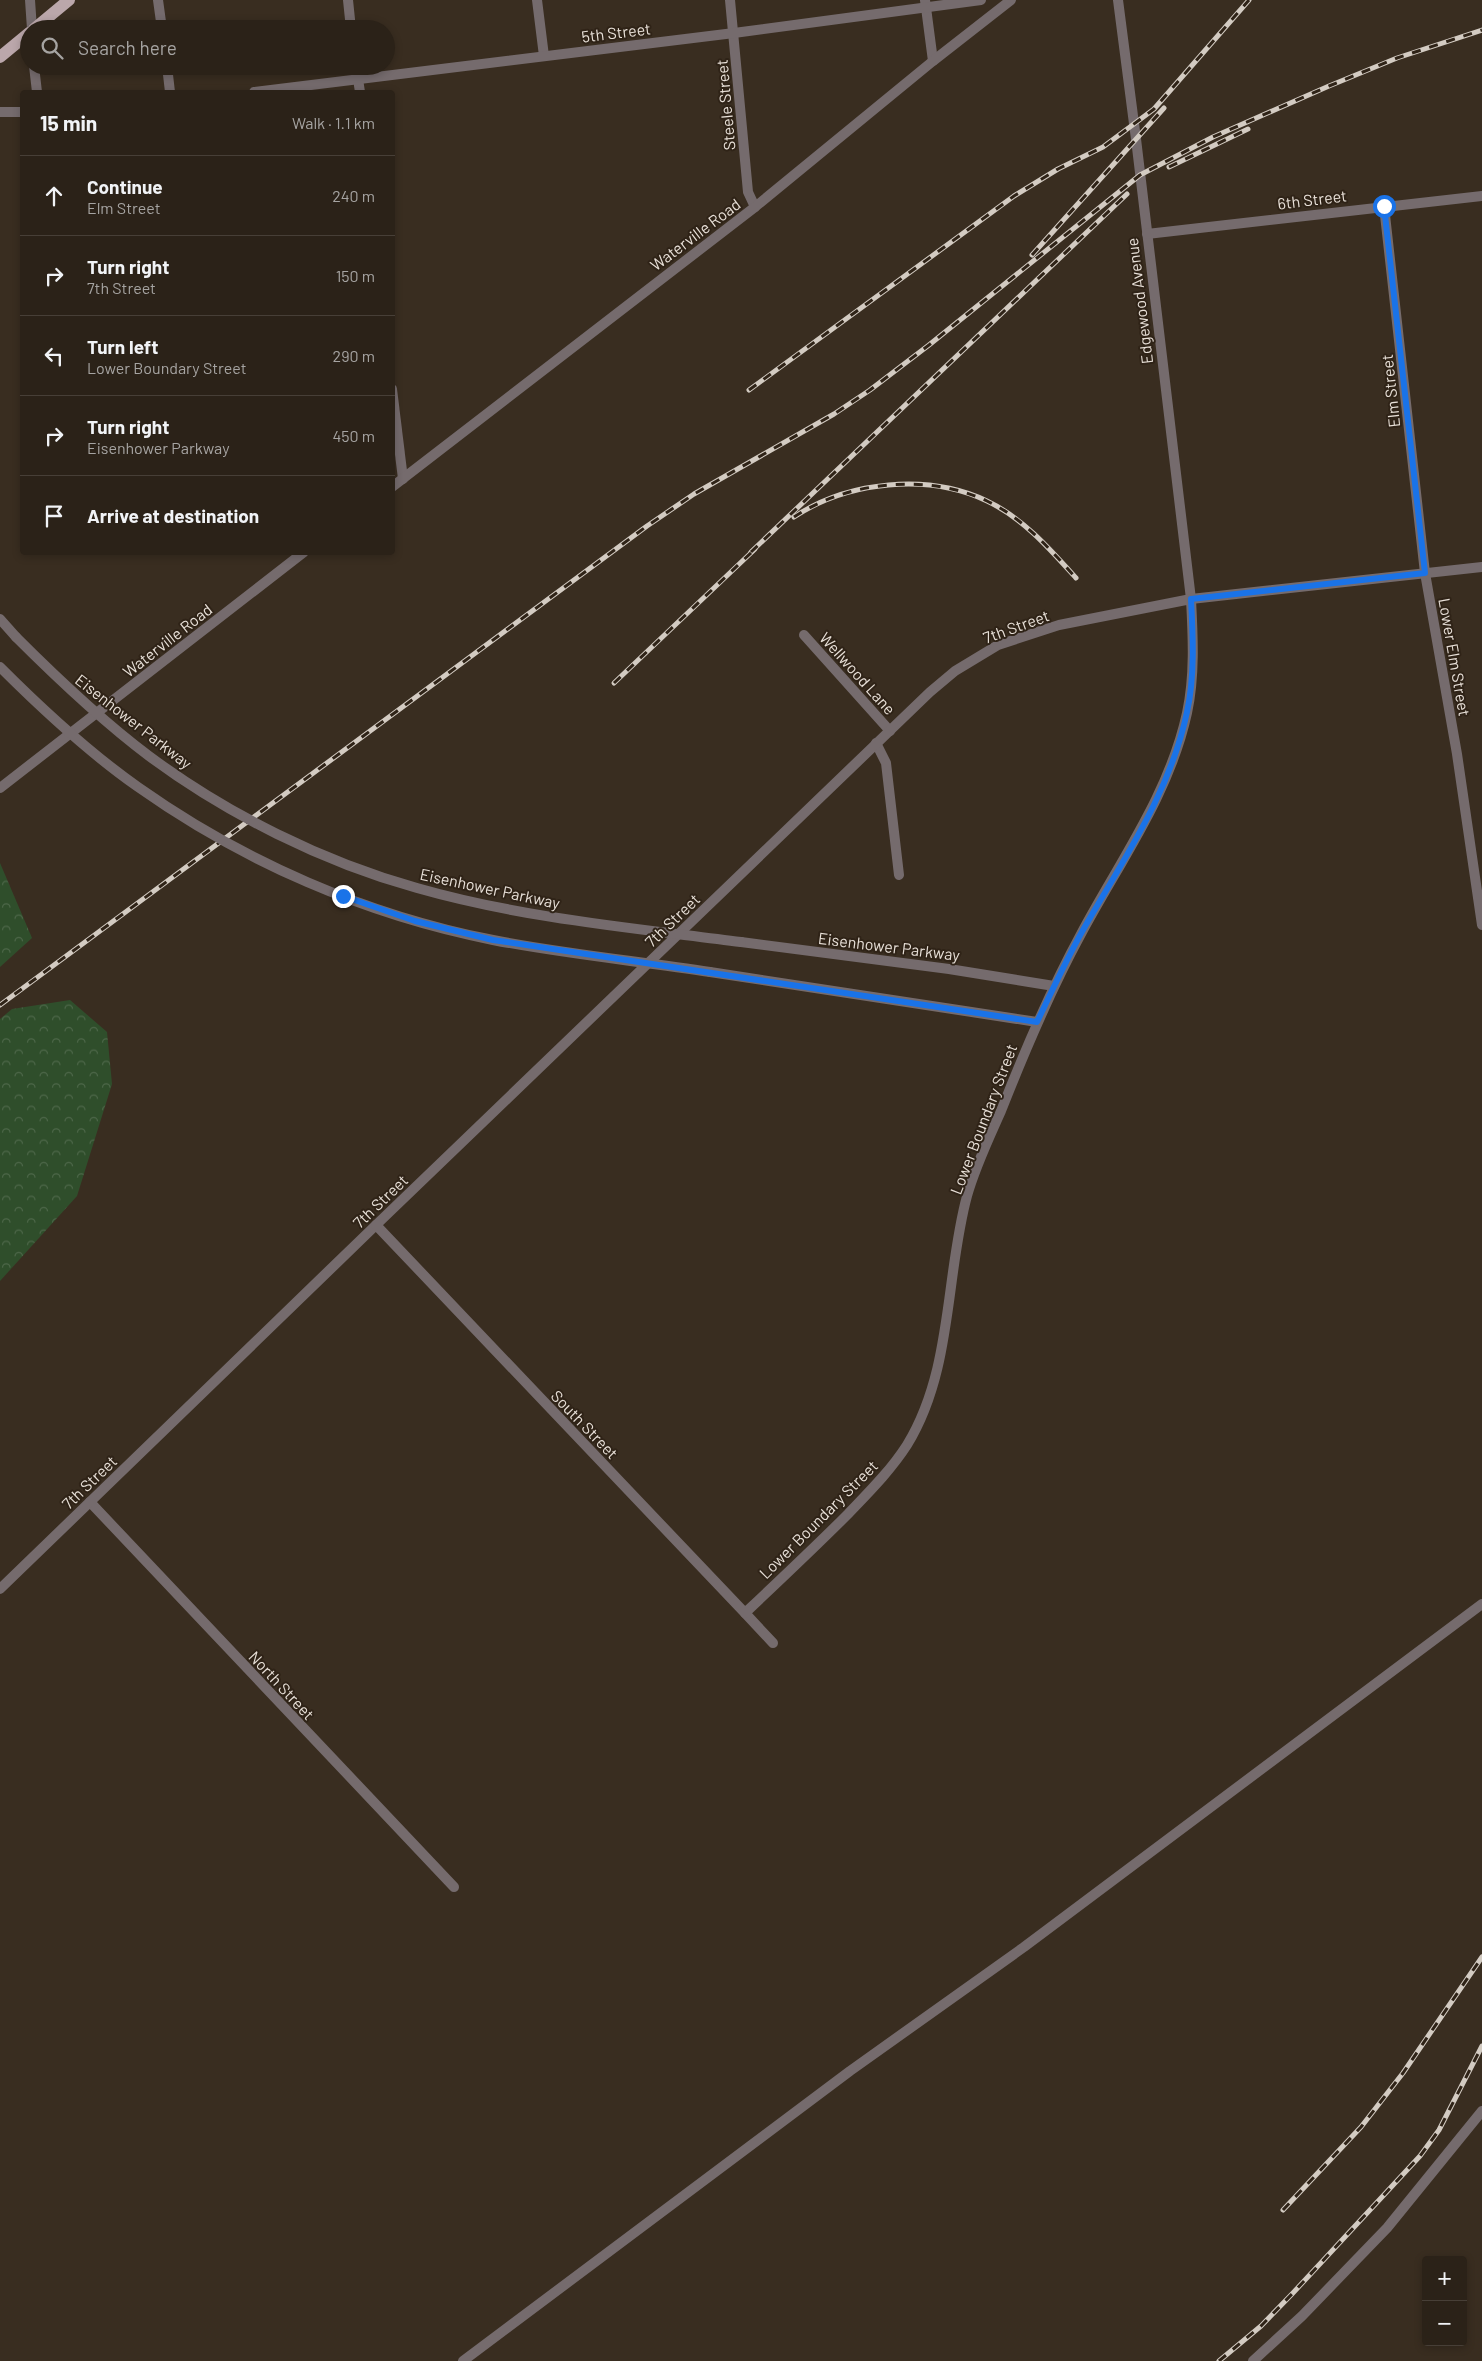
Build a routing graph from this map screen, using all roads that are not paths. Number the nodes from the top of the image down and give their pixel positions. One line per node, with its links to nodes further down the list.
1 (30, 0): 11 (street)
2 (69, 0): 12 (main road)
3 (158, 0): 13 (street)
4 (348, 0): 14 (street)
5 (537, 0): 17 (street)
6 (730, 0): 15 (street, Steele Street)
7 (981, 0): 10 (street, 5th Street)
8 (1011, 0): 19 (street, Waterville Road)
9 (1118, 0): 33 (street, Edgewood Avenue)
10 (926, 4): 15 (street, 5th Street); 19 (street)
11 (32, 20)
12 (44, 20)
13 (161, 20)
14 (350, 20)
15 (734, 33): 17 (street, 5th Street); 32 (street, Steele Street)
16 (20, 41): 18 (main road)
17 (544, 56): 23 (street, 5th Street)
18 (0, 58)
19 (932, 61): 32 (street, Waterville Road)
20 (35, 75): 24 (street)
21 (168, 75): 25 (street)
22 (357, 75): 23 (street)
23 (358, 80): 26 (street, 5th Street); 27 (street)
24 (37, 90)
25 (170, 90)
26 (271, 90)
27 (360, 90)
28 (0, 112): 29 (street)
29 (20, 112)
30 (1482, 196): 31 (street, 6th Street)
31 (1384, 206): 33 (street, 6th Street); 39 (street, Elm Street)
32 (755, 207): 35 (street, Waterville Road)
33 (1147, 234): 40 (street, Edgewood Avenue)
34 (395, 414): 35 (street)
35 (403, 479): 36 (street, Waterville Road)
36 (395, 485)
37 (300, 555): 46 (street, Waterville Road)
38 (1482, 567): 39 (street, 7th Street)
39 (1425, 573): 40 (street, 7th Street); 48 (street, Lower Elm Street)
40 (1191, 599): 44 (street, 7th Street); 49 (street, Lower Boundary Street)
41 (0, 619): 49 (street, Eisenhower Parkway, bridge)
42 (804, 635): 44 (street, Wellwood Lane)
43 (0, 667): 50 (street, bridge)
44 (890, 731): 45 (street, 7th Street)
45 (876, 744): 47 (street); 51 (street, 7th Street)
46 (0, 788)
47 (899, 875)
48 (1482, 925)
49 (1054, 986): 50 (street, Lower Boundary Street)
50 (1037, 1022): 55 (street, Lower Boundary Street)
51 (376, 1225): 52 (street, 7th Street); 55 (street, South Street)
52 (90, 1502): 53 (street, 7th Street); 57 (street, North Street)
53 (0, 1589)
54 (1482, 1604): 59 (street)
55 (744, 1613): 56 (street, South Street)
56 (773, 1643)
57 (454, 1887)
58 (1482, 2111): 60 (street)
59 (463, 2361)
60 (1253, 2361)

